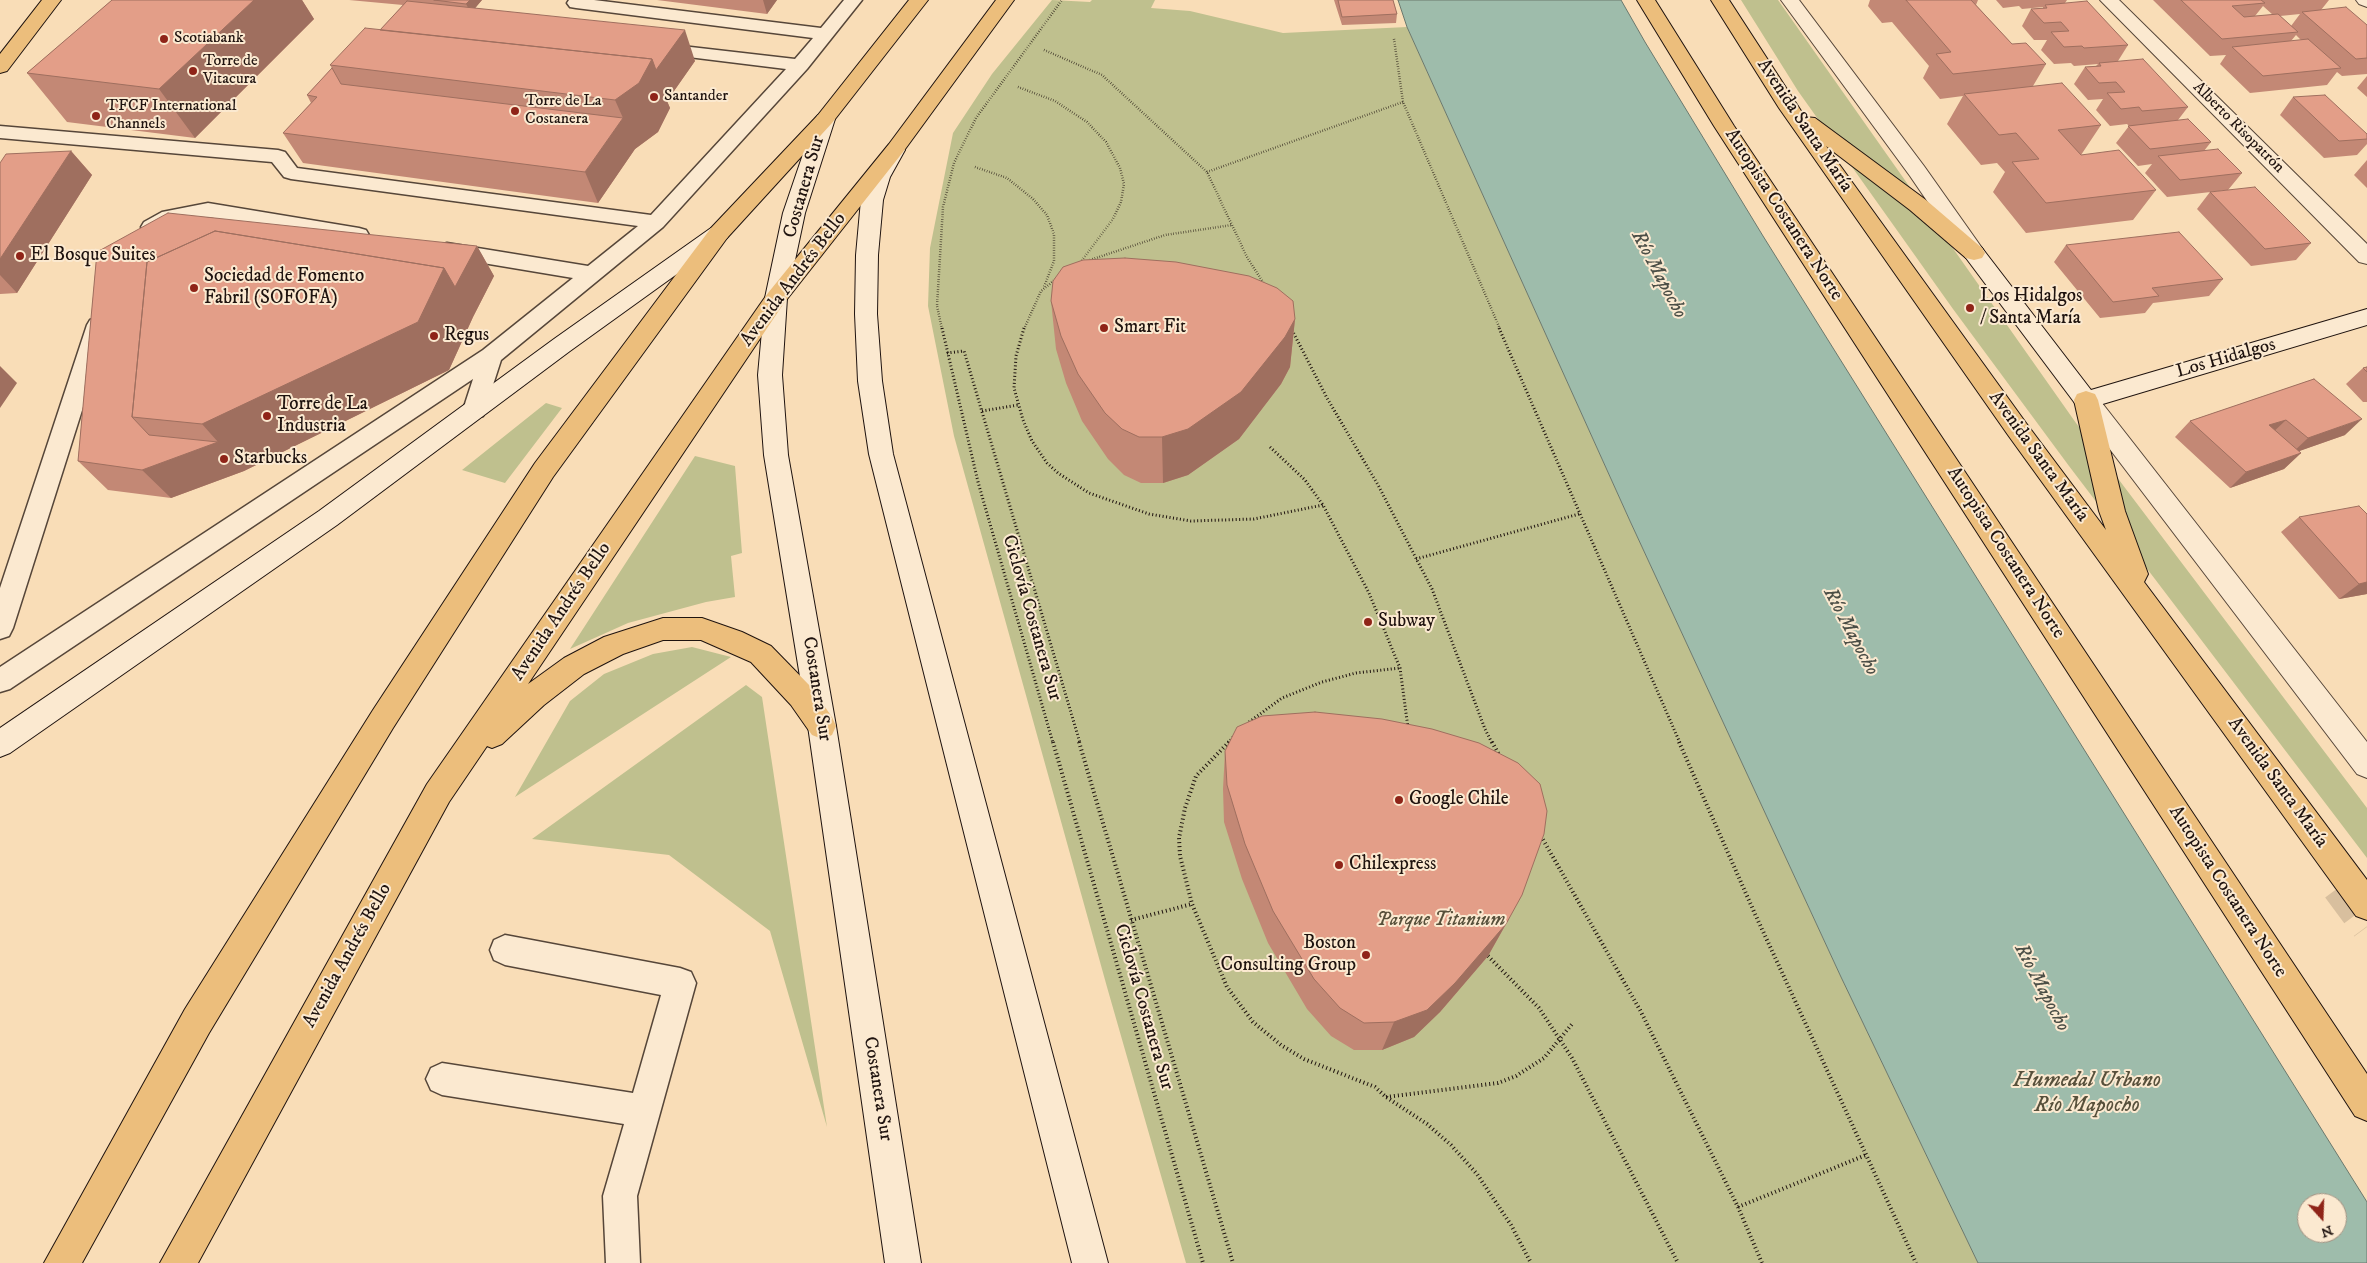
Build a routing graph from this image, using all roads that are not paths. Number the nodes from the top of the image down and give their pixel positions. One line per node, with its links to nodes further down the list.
1 (52, 0): 13 (main road)
2 (852, 0): 10 (lane)
3 (919, 0): 15 (main road)
4 (1005, 0): 17 (main road, Avenida Andrés Bello)
5 (1646, 0): 42 (main road, Autopista Costanera Norte)
6 (1720, 0): 14 (main road, Avenida Santa María)
7 (1790, 0): 23 (main road)
8 (2109, 0): 24 (main road, Alberto Risopatrón)
9 (576, 3): 10 (lane)
10 (825, 34): 12 (lane)
11 (634, 45): 12 (lane)
12 (800, 65): 18 (lane)
13 (0, 67)
14 (1789, 108): 23 (main road); 32 (main road, Avenida Santa María)
15 (825, 119): 19 (main road); 26 (main road, Costanera Sur)
16 (0, 132): 18 (lane)
17 (896, 148): 26 (main road, Avenida Andrés Bello); 48 (main road)
18 (656, 222): 25 (lane)
19 (719, 234): 31 (main road); 44 (main road)
20 (374, 238): 21 (lane)
21 (134, 242)
22 (423, 246): 25 (lane)
23 (1974, 253): 30 (main road)
24 (2367, 257)
25 (592, 274): 29 (lane)
26 (776, 298): 35 (main road, Costanera Sur); 38 (main road, Avenida Andrés Bello)
27 (106, 302): 33 (lane)
28 (2367, 317): 30 (main road, Los Hidalgos)
29 (491, 356): 31 (lane); 34 (lane)
30 (2086, 400): 32 (main road); 37 (main road)
31 (475, 410): 36 (main road)
32 (2148, 609): 39 (main road, Avenida Santa María)
33 (0, 628)
34 (0, 681)
35 (822, 726): 38 (main road); 47 (main road, Costanera Sur)
36 (0, 744)
37 (2367, 766)
38 (438, 793): 45 (main road, Avenida Andrés Bello)
39 (2367, 905)
40 (505, 950): 43 (lane)
41 (442, 1079): 43 (lane)
42 (2367, 1104)
43 (644, 1111): 46 (lane)
44 (62, 1263)
45 (178, 1263)
46 (623, 1263)
47 (903, 1263)
48 (1090, 1263)

